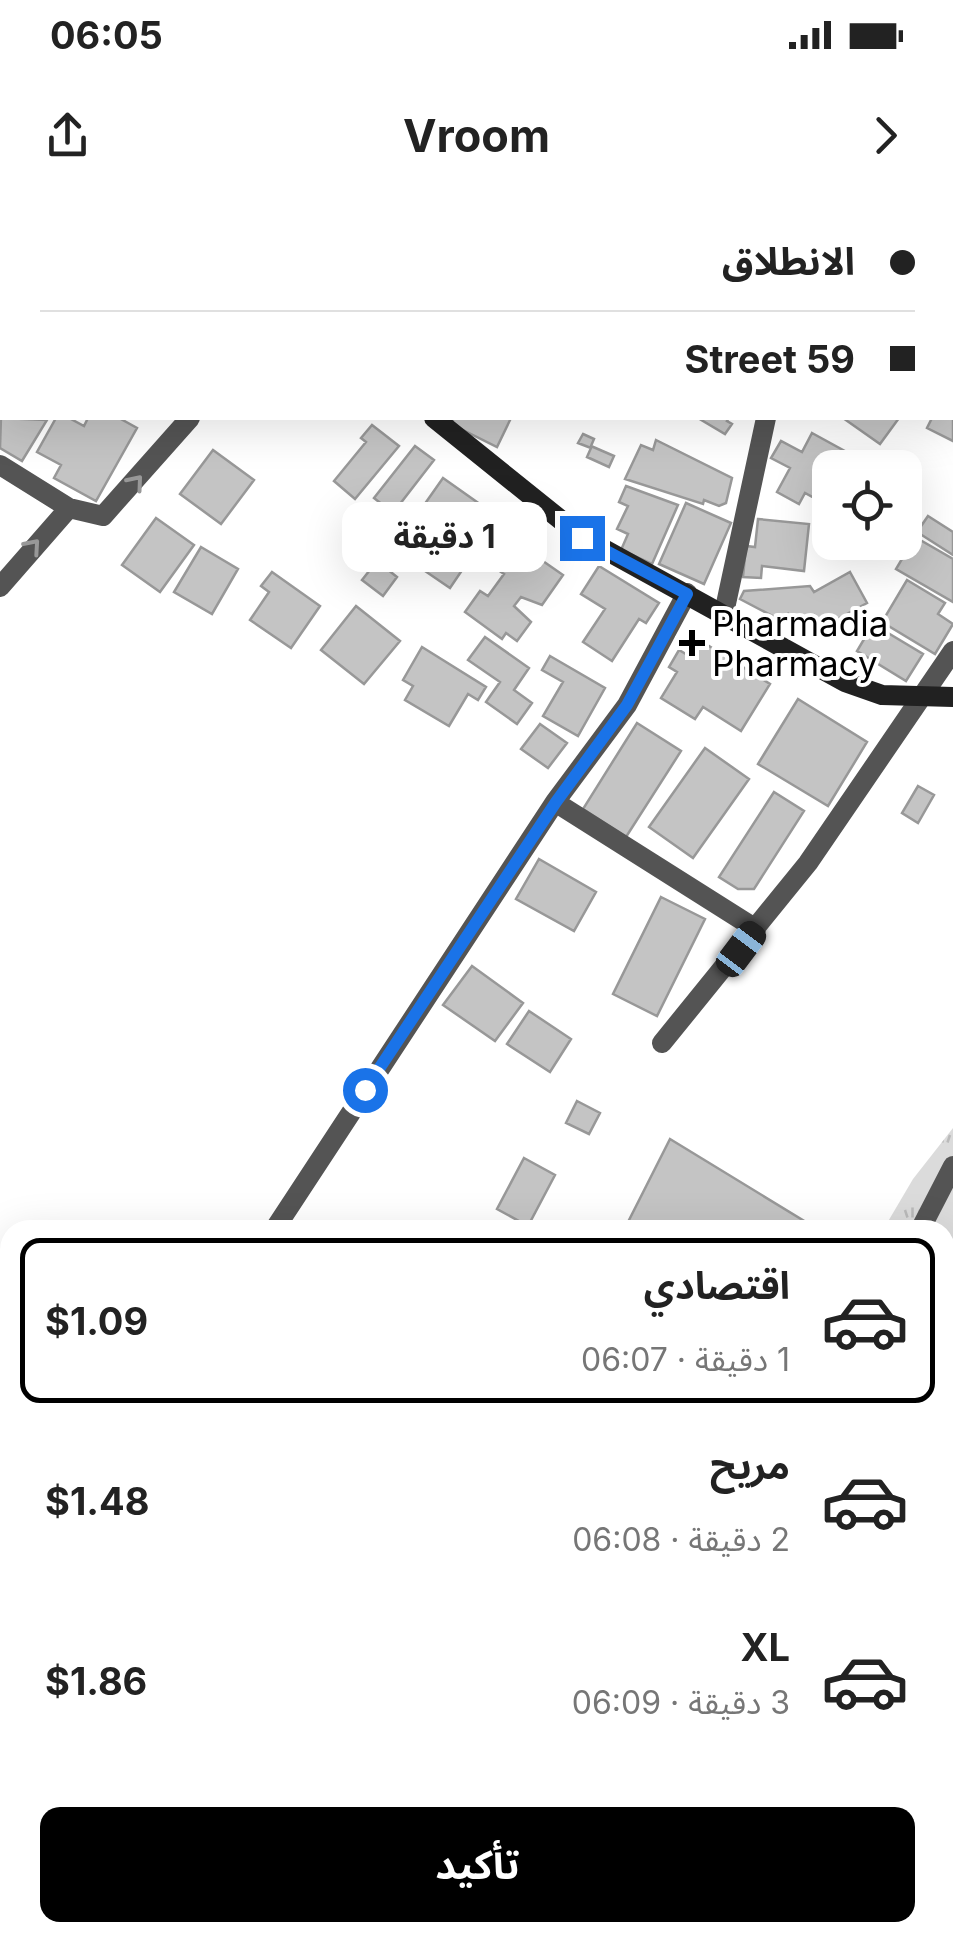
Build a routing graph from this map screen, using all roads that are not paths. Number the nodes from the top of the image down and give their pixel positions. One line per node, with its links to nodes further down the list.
1 (188, 420): 5 (street, one-way to 1)
2 (436, 420): 7 (street)
3 (766, 420): 8 (street)
4 (0, 464): 5 (street)
5 (68, 508): 6 (street, one-way to 5)
6 (0, 586)
7 (687, 594): 8 (street); 12 (street)
8 (724, 613): 11 (street)
9 (953, 652): 11 (street)
10 (953, 697): 11 (street)
11 (920, 700): 13 (street)
12 (556, 802): 13 (street); 16 (street)
13 (756, 929): 14 (street)
14 (662, 1044)
15 (953, 1166): 17 (street)
16 (281, 1220)
17 (925, 1220)

